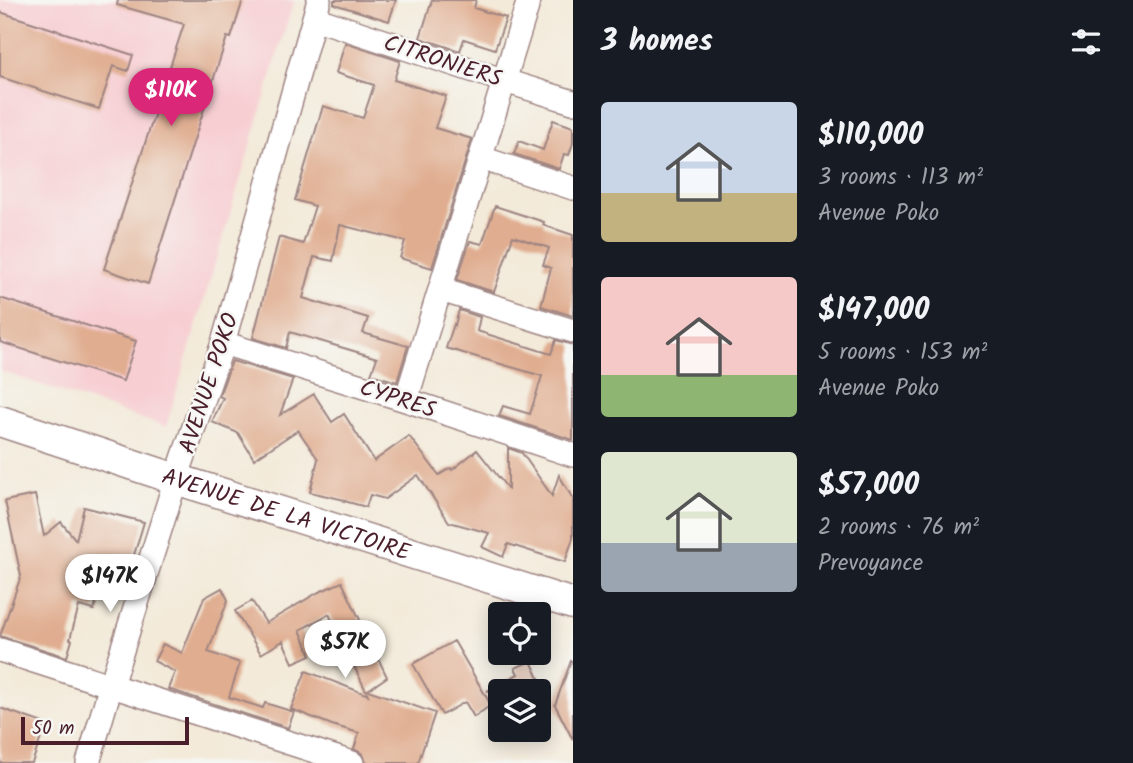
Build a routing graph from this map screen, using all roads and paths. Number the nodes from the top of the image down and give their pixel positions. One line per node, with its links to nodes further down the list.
1 (528, 0): 3 (street)
2 (317, 9): 3 (street, CITRONIERS); 9 (street, AVENUE POKO)
3 (505, 81): 4 (street, CITRONIERS); 5 (street)
4 (573, 102)
5 (481, 158): 6 (street); 7 (street)
6 (573, 188)
7 (441, 290): 8 (street); 10 (street)
8 (573, 331)
9 (223, 343): 10 (street, CYPRES); 13 (street, AVENUE POKO)
10 (407, 400): 12 (street, CYPRES)
11 (0, 421): 13 (main road, AVENUE DE LA VICTOIRE)
12 (573, 454)
13 (176, 479): 14 (main road, AVENUE DE LA VICTOIRE); 16 (street, AVENUE POKO)
14 (573, 604)
15 (0, 650): 16 (street)
16 (111, 685): 17 (street, AVENUE POKO); 18 (street)
17 (88, 763)
18 (352, 763)

